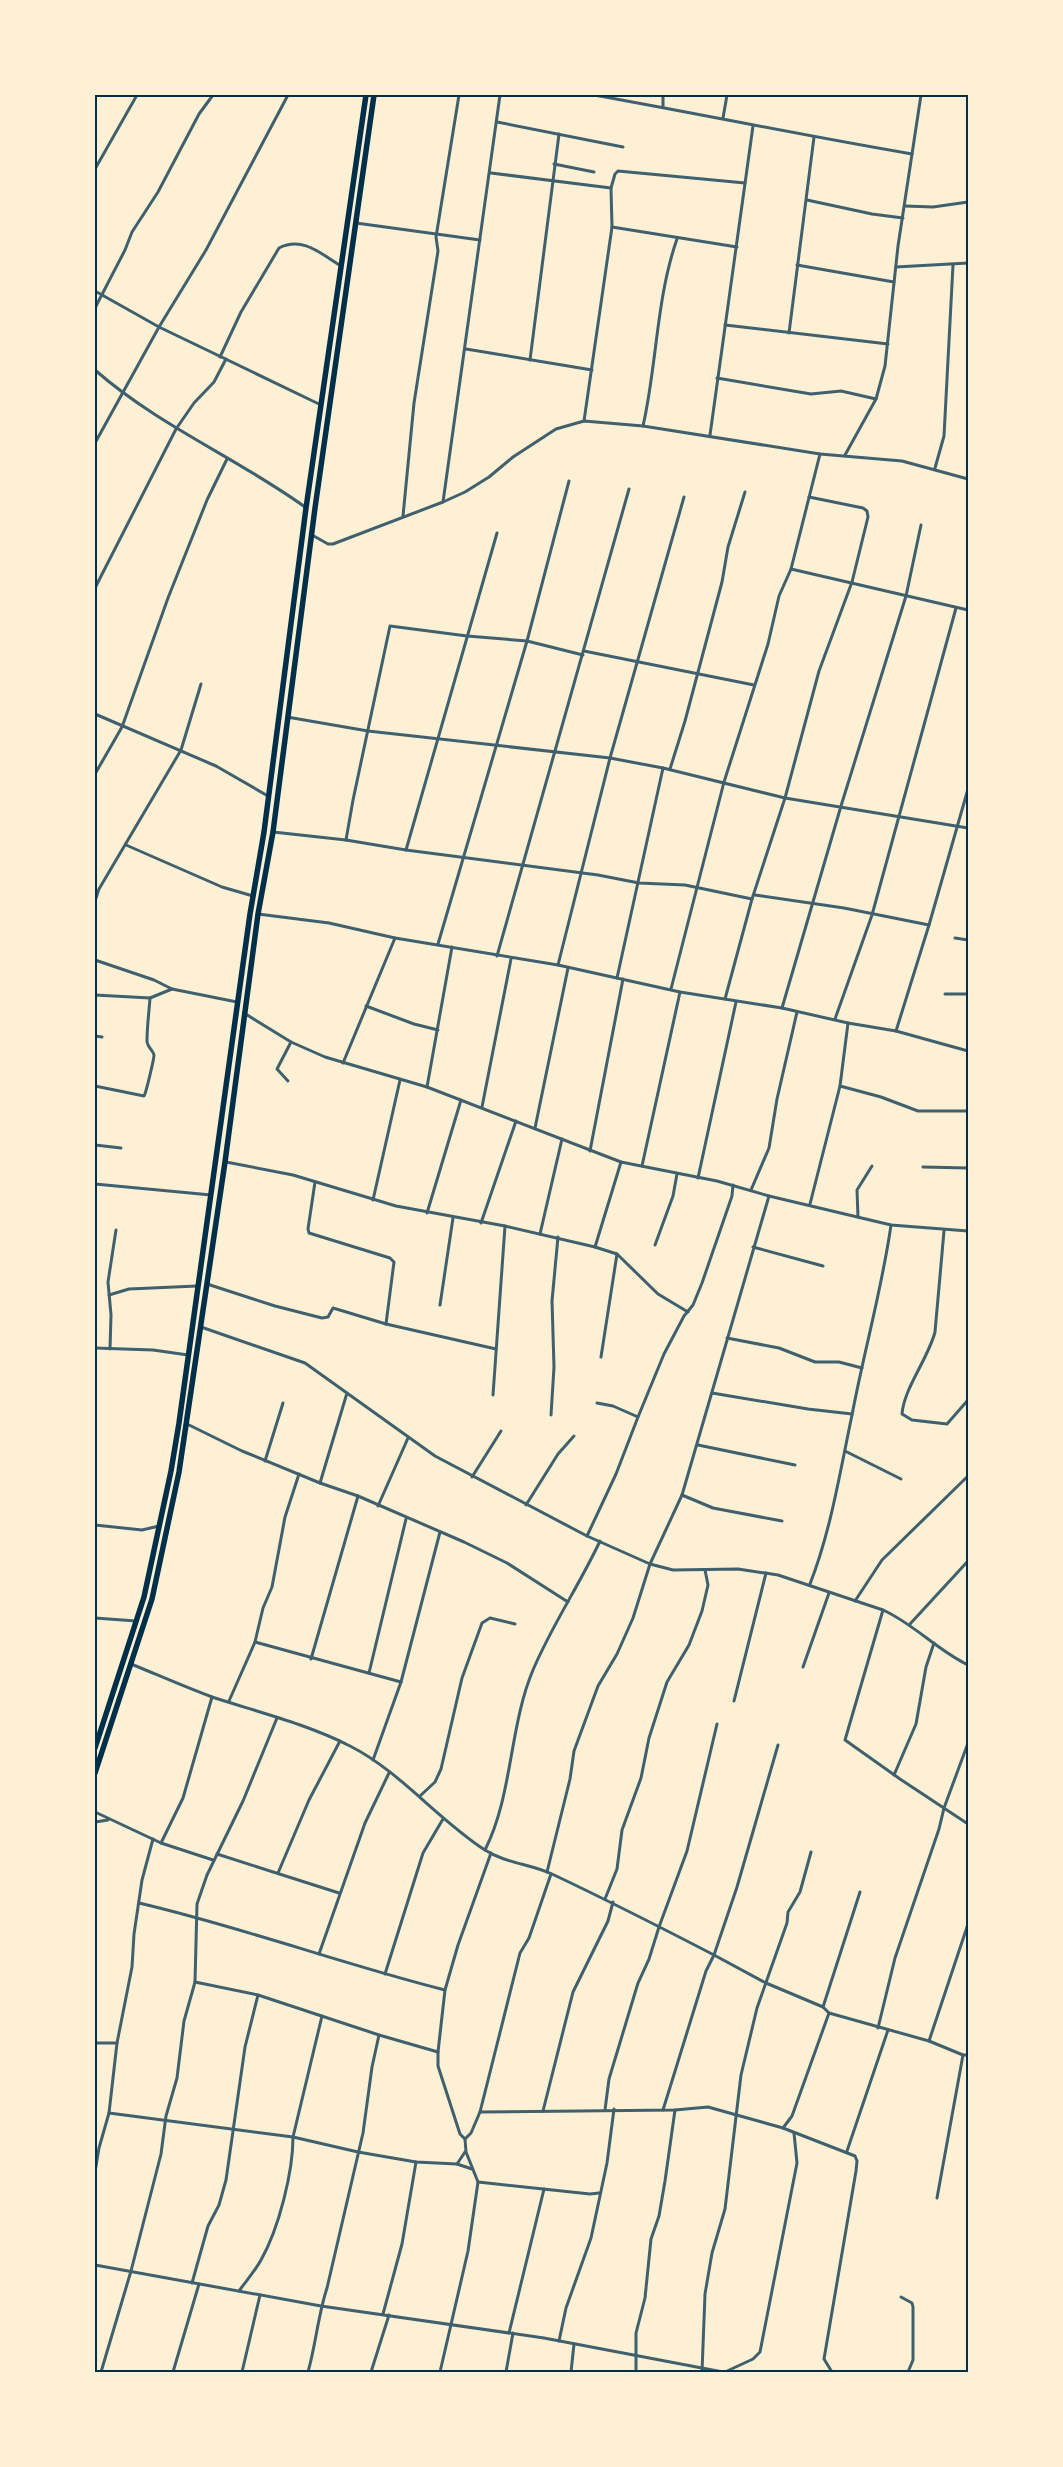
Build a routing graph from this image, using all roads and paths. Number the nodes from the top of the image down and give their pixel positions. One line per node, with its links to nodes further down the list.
1 (137, 95): 21 (street)
2 (213, 95): 44 (street)
3 (288, 95): 47 (street)
4 (366, 95): 40 (highway)
5 (374, 95): 31 (highway)
6 (459, 95): 33 (street)
7 (500, 95): 14 (street)
8 (594, 95): 12 (street)
9 (663, 95): 12 (street)
10 (727, 95): 13 (street)
11 (921, 95): 19 (street)
12 (663, 107): 13 (street)
13 (723, 118): 15 (street)
14 (497, 122): 16 (street); 23 (street)
15 (753, 126): 17 (street); 25 (street)
16 (559, 134): 18 (street); 20 (street)
17 (814, 137): 19 (street); 27 (street)
18 (623, 147)
19 (912, 154): 29 (street)
20 (554, 164): 22 (street); 24 (street)
21 (95, 169)
22 (594, 172)
23 (491, 173): 24 (street); 35 (street)
24 (552, 182): 26 (street); 53 (street)
25 (745, 183): 26 (street); 36 (street)
26 (612, 188): 32 (street)
27 (806, 200): 30 (street); 38 (street)
28 (968, 202): 29 (street)
29 (906, 206): 30 (street)
30 (903, 218): 41 (street)
31 (356, 223): 33 (street); 80 (highway)
32 (612, 227): 34 (street); 55 (street)
33 (437, 235): 35 (street); 77 (street)
34 (676, 239): 36 (street); 61 (street)
35 (480, 240): 50 (street)
36 (737, 247): 46 (street)
37 (968, 263): 39 (street)
38 (797, 265): 42 (street); 48 (street)
39 (953, 265): 41 (street); 68 (street)
40 (341, 266): 51 (street); 59 (highway)
41 (896, 267): 42 (street)
42 (894, 282): 49 (street)
43 (95, 291): 44 (street)
44 (102, 295): 45 (street); 47 (street)
45 (95, 308)
46 (725, 325): 48 (street); 56 (street)
47 (159, 327): 51 (street); 57 (street)
48 (789, 333): 49 (street)
49 (888, 344): 58 (street)
50 (466, 349): 53 (street); 75 (street)
51 (220, 357): 52 (street)
52 (226, 359): 59 (street); 62 (street)
53 (530, 360): 55 (street)
54 (95, 370): 57 (street)
55 (592, 370): 60 (street)
56 (717, 378): 58 (street); 63 (street)
57 (123, 394): 62 (street); 64 (street)
58 (876, 399): 66 (street)
59 (321, 405): 76 (highway)
60 (584, 421): 61 (street); 75 (street)
61 (644, 426): 63 (street)
62 (176, 428): 67 (street); 83 (street)
63 (710, 435): 65 (street)
64 (95, 442)
65 (820, 454): 66 (street); 74 (street)
66 (845, 454): 68 (street)
67 (227, 459): 76 (street); 97 (street)
68 (935, 468): 69 (street)
69 (968, 479)
70 (568, 481): 88 (street)
71 (629, 489): 89 (street)
72 (745, 492): 92 (street)
73 (684, 497): 91 (street)
74 (809, 497): 81 (street); 82 (street)
75 (443, 502): 77 (street)
76 (306, 508): 109 (highway)
77 (403, 516): 80 (street)
78 (921, 524): 84 (street)
79 (497, 533): 87 (street)
80 (312, 535): 96 (highway)
81 (791, 569): 82 (street); 94 (street)
82 (852, 582): 84 (street); 110 (street)
83 (95, 588)
84 (906, 596): 85 (street); 111 (street)
85 (956, 608): 86 (street); 112 (street)
86 (968, 610)
87 (466, 636): 88 (street); 98 (street); 99 (street)
88 (527, 641): 90 (street); 100 (street)
89 (584, 651): 90 (street); 91 (street)
90 (583, 656): 102 (street)
91 (639, 662): 92 (street); 103 (street)
92 (697, 672): 94 (street); 105 (street)
93 (200, 684): 101 (street)
94 (754, 686): 107 (street)
95 (95, 714): 97 (street)
96 (286, 717): 98 (street); 115 (highway)
97 (122, 727): 101 (street); 106 (street)
98 (368, 731): 99 (street); 116 (street)
99 (436, 739): 100 (street); 118 (street)
100 (496, 744): 102 (street); 119 (street)
101 (181, 750): 109 (street); 117 (street)
102 (554, 753): 103 (street); 120 (street)
103 (610, 758): 104 (street); 121 (street)
104 (663, 768): 105 (street); 122 (street)
105 (670, 769): 107 (street)
106 (95, 774)
107 (724, 782): 110 (street); 123 (street)
108 (968, 789): 113 (street)
109 (268, 796): 125 (highway)
110 (785, 798): 111 (street); 124 (street)
111 (841, 806): 112 (street); 128 (street)
112 (899, 817): 113 (street); 130 (street)
113 (957, 824): 114 (street); 131 (street)
114 (968, 828)
115 (273, 832): 116 (street); 129 (highway)
116 (346, 840): 118 (street)
117 (126, 845): 125 (street); 127 (street)
118 (406, 850): 119 (street)
119 (463, 858): 120 (street); 135 (street)
120 (523, 864): 121 (street); 137 (street)
121 (582, 873): 122 (street); 140 (street)
122 (639, 883): 123 (street); 142 (street)
123 (697, 888): 126 (street); 144 (street)
124 (755, 895): 126 (street); 128 (street)
125 (252, 896): 152 (highway)
126 (752, 899): 151 (street)
127 (95, 901)
128 (814, 904): 130 (street); 155 (street)
129 (258, 914): 132 (street); 157 (highway)
130 (872, 915): 131 (street); 158 (street)
131 (929, 926): 161 (street)
132 (395, 938): 135 (street); 154 (street)
133 (955, 938): 134 (street)
134 (968, 940)
135 (438, 944): 136 (street)
136 (452, 947): 137 (street); 160 (street)
137 (497, 956): 138 (street)
138 (511, 959): 140 (street); 173 (street)
139 (95, 960): 145 (street)
140 (558, 966): 141 (street)
141 (568, 968): 142 (street); 176 (street)
142 (617, 978): 143 (street)
143 (623, 979): 144 (street); 180 (street)
144 (671, 988): 146 (street)
145 (172, 989): 150 (street); 152 (street)
146 (680, 992): 151 (street); 183 (street)
147 (945, 994): 148 (street)
148 (968, 994)
149 (95, 995): 150 (street)
150 (150, 998): 169 (street)
151 (724, 999): 153 (street)
152 (237, 1002): 193 (highway)
153 (736, 1002): 155 (street); 188 (street)
154 (366, 1006): 160 (street); 166 (street)
155 (782, 1008): 156 (street)
156 (797, 1012): 158 (street); 192 (street)
157 (244, 1013): 164 (street); 181 (highway)
158 (835, 1019): 159 (street)
159 (848, 1023): 161 (street); 170 (street)
160 (438, 1030): 171 (street)
161 (896, 1031): 165 (street)
162 (95, 1036): 163 (street)
163 (102, 1037)
164 (291, 1042): 166 (street); 168 (street)
165 (968, 1051)
166 (343, 1063): 167 (street)
167 (400, 1080): 171 (street); 195 (street)
168 (288, 1081)
169 (95, 1086)
170 (840, 1086): 174 (street); 196 (street)
171 (427, 1087): 172 (street)
172 (461, 1100): 173 (street); 197 (street)
173 (482, 1107): 175 (street)
174 (968, 1111)
175 (516, 1120): 176 (street); 200 (street)
176 (535, 1128): 177 (street)
177 (562, 1139): 180 (street); 206 (street)
178 (95, 1145): 179 (street)
179 (121, 1148)
180 (590, 1151): 182 (street)
181 (225, 1162): 189 (street); 213 (highway)
182 (621, 1162): 183 (street); 209 (street)
183 (642, 1166): 187 (street)
184 (872, 1166): 198 (street)
185 (923, 1167): 186 (street)
186 (968, 1168)
187 (677, 1174): 188 (street); 208 (street)
188 (698, 1178): 191 (street)
189 (315, 1182): 195 (street); 218 (street)
190 (95, 1184): 193 (street)
191 (733, 1185): 192 (street); 217 (street)
192 (751, 1190): 194 (street)
193 (212, 1195): 214 (highway)
194 (768, 1196): 196 (street); 210 (street)
195 (373, 1200): 197 (street)
196 (810, 1204): 198 (street)
197 (427, 1212): 199 (street)
198 (858, 1217): 201 (street)
199 (453, 1218): 200 (street); 216 (street)
200 (481, 1223): 202 (street)
201 (891, 1225): 204 (street); 226 (street)
202 (505, 1226): 206 (street); 223 (street)
203 (116, 1230): 215 (street)
204 (944, 1231): 205 (street); 230 (street)
205 (968, 1232)
206 (540, 1234): 207 (street)
207 (558, 1237): 209 (street); 234 (street)
208 (655, 1245)
209 (595, 1247): 211 (street)
210 (754, 1248): 212 (street); 220 (street)
211 (617, 1254): 217 (street); 225 (street)
212 (823, 1266)
213 (206, 1284): 218 (street); 219 (highway)
214 (197, 1286): 215 (street); 224 (highway)
215 (109, 1295): 222 (street)
216 (440, 1305)
217 (688, 1312): 235 (street)
218 (386, 1324): 223 (street)
219 (201, 1327): 227 (street); 236 (highway)
220 (727, 1338): 226 (street); 228 (street)
221 (95, 1348): 222 (street)
222 (110, 1348): 224 (street)
223 (496, 1349): 229 (street)
224 (189, 1355): 256 (highway)
225 (601, 1357)
226 (862, 1368): 233 (street)
227 (347, 1392): 239 (street); 248 (street)
228 (712, 1393): 233 (street); 240 (street)
229 (493, 1395)
230 (968, 1400)
231 (283, 1403): 242 (street)
232 (597, 1403): 235 (street)
233 (852, 1414): 241 (street)
234 (551, 1415)
235 (638, 1417): 258 (street)
236 (187, 1424): 242 (street); 276 (highway)
237 (501, 1432): 246 (street)
238 (574, 1436): 251 (street)
239 (408, 1437): 246 (street); 252 (street)
240 (698, 1445): 243 (street); 249 (street)
241 (845, 1451): 247 (street); 264 (street)
242 (265, 1461): 244 (street)
243 (795, 1465)
244 (299, 1474): 248 (street); 273 (street)
245 (968, 1476): 266 (street)
246 (472, 1477): 251 (street)
247 (901, 1479)
248 (320, 1483): 250 (street)
249 (682, 1494): 254 (street); 261 (street)
250 (358, 1496): 252 (street); 275 (street)
251 (526, 1505): 258 (street)
252 (378, 1506): 253 (street)
253 (406, 1518): 257 (street); 279 (street)
254 (782, 1521)
255 (95, 1525): 256 (street)
256 (159, 1526): 270 (highway)
257 (440, 1532): 267 (street); 280 (street)
258 (587, 1536): 259 (street)
259 (600, 1541): 261 (street); 267 (street)
260 (968, 1561): 272 (street)
261 (650, 1564): 262 (street); 309 (street)
262 (705, 1570): 263 (street); 312 (street)
263 (766, 1573): 264 (street); 283 (street)
264 (810, 1584): 265 (street)
265 (829, 1593): 266 (street); 278 (street)
266 (855, 1601): 268 (street)
267 (568, 1602): 303 (street)
268 (883, 1610): 272 (street); 293 (street)
269 (95, 1618): 270 (street)
270 (137, 1621): 289 (highway)
271 (515, 1624): 294 (street)
272 (910, 1624): 274 (street)
273 (255, 1642): 275 (street); 282 (street)
274 (934, 1643): 277 (street); 293 (street)
275 (311, 1659): 279 (street)
276 (131, 1664): 281 (street); 292 (highway)
277 (968, 1665)
278 (803, 1668)
279 (368, 1673): 280 (street)
280 (401, 1682): 290 (street)
281 (212, 1697): 282 (street); 302 (street)
282 (229, 1701): 284 (street)
283 (734, 1701)
284 (277, 1718): 286 (street); 306 (street)
285 (717, 1724): 317 (street)
286 (340, 1742): 290 (street); 308 (street)
287 (968, 1743): 295 (street)
288 (778, 1745): 319 (street)
289 (95, 1748)
290 (373, 1760): 291 (street)
291 (389, 1773): 294 (street); 311 (street)
292 (95, 1774)
293 (894, 1775): 295 (street)
294 (420, 1796): 297 (street)
295 (944, 1808): 300 (street); 328 (street)
296 (95, 1812): 298 (street)
297 (443, 1819): 303 (street); 320 (street)
298 (108, 1820): 299 (street); 301 (street)
299 (95, 1822)
300 (968, 1824)
301 (153, 1839): 302 (street); 314 (street)
302 (161, 1844): 307 (street)
303 (485, 1850): 305 (street)
304 (811, 1852): 322 (street)
305 (490, 1853): 309 (street); 323 (street)
306 (217, 1854): 307 (street); 308 (street)
307 (213, 1860): 315 (street)
308 (278, 1873): 311 (street)
309 (549, 1873): 312 (street); 341 (street)
310 (860, 1892): 325 (street)
311 (339, 1893): 318 (street)
312 (605, 1899): 313 (street)
313 (613, 1902): 317 (street); 342 (street)
314 (138, 1903): 315 (street); 333 (street)
315 (196, 1916): 318 (street); 321 (street)
316 (968, 1924): 331 (street)
317 (659, 1927): 319 (street); 338 (street)
318 (319, 1954): 320 (street)
319 (714, 1955): 322 (street); 339 (street)
320 (385, 1974): 323 (street)
321 (195, 1982): 324 (street); 345 (street)
322 (766, 1983): 325 (street); 344 (street)
323 (445, 1990): 334 (street)
324 (258, 1995): 327 (street); 347 (street)
325 (823, 2007): 326 (street)
326 (829, 2013): 328 (street); 346 (street)
327 (322, 2016): 330 (street); 349 (street)
328 (878, 2028): 329 (street)
329 (888, 2030): 331 (street); 351 (street)
330 (379, 2036): 334 (street); 352 (street)
331 (929, 2041): 336 (street)
332 (95, 2043): 333 (street)
333 (117, 2043): 343 (street)
334 (438, 2052): 350 (street)
335 (968, 2055): 336 (street)
336 (963, 2056): 362 (street)
337 (614, 2109): 338 (street); 339 (street); 361 (street)
338 (605, 2110): 342 (street)
339 (663, 2110): 340 (street)
340 (675, 2110): 344 (street); 377 (street)
341 (480, 2112): 342 (street); 350 (street)
342 (543, 2112)
343 (109, 2113): 345 (street); 354 (street)
344 (736, 2113): 346 (street); 378 (street)
345 (167, 2121): 347 (street); 364 (street)
346 (783, 2128): 348 (street)
347 (234, 2129): 349 (street); 365 (street)
348 (794, 2133): 351 (street); 388 (street)
349 (294, 2137): 352 (street); 367 (street)
350 (465, 2139): 353 (street)
351 (847, 2151): 389 (street)
352 (358, 2152): 355 (street); 370 (street)
353 (466, 2152): 356 (street); 357 (street)
354 (96, 2162): 358 (street)
355 (416, 2162): 356 (street); 371 (street)
356 (457, 2164): 357 (street)
357 (472, 2169): 359 (street)
358 (95, 2172)
359 (478, 2182): 360 (street); 373 (street)
360 (544, 2189): 361 (street); 374 (street)
361 (599, 2193): 375 (street)
362 (937, 2198)
363 (95, 2265): 364 (street)
364 (131, 2272): 365 (street); 379 (street)
365 (192, 2283): 366 (street)
366 (199, 2284): 367 (street); 380 (street)
367 (239, 2291): 368 (street)
368 (260, 2295): 370 (street); 381 (street)
369 (901, 2297): 390 (street)
370 (321, 2306): 371 (street); 382 (street)
371 (383, 2314): 372 (street)
372 (389, 2314): 373 (street); 383 (street)
373 (452, 2324): 374 (street); 384 (street)
374 (511, 2333): 375 (street); 385 (street)
375 (560, 2341): 376 (street)
376 (574, 2344): 377 (street); 386 (street)
377 (638, 2356): 378 (street); 387 (street)
378 (703, 2370): 388 (street)
379 (101, 2372)
380 (173, 2372)
381 (242, 2372)
382 (308, 2372)
383 (371, 2372)
384 (440, 2372)
385 (506, 2372)
386 (571, 2372)
387 (636, 2372)
388 (724, 2372)
389 (832, 2372)
390 (908, 2372)

